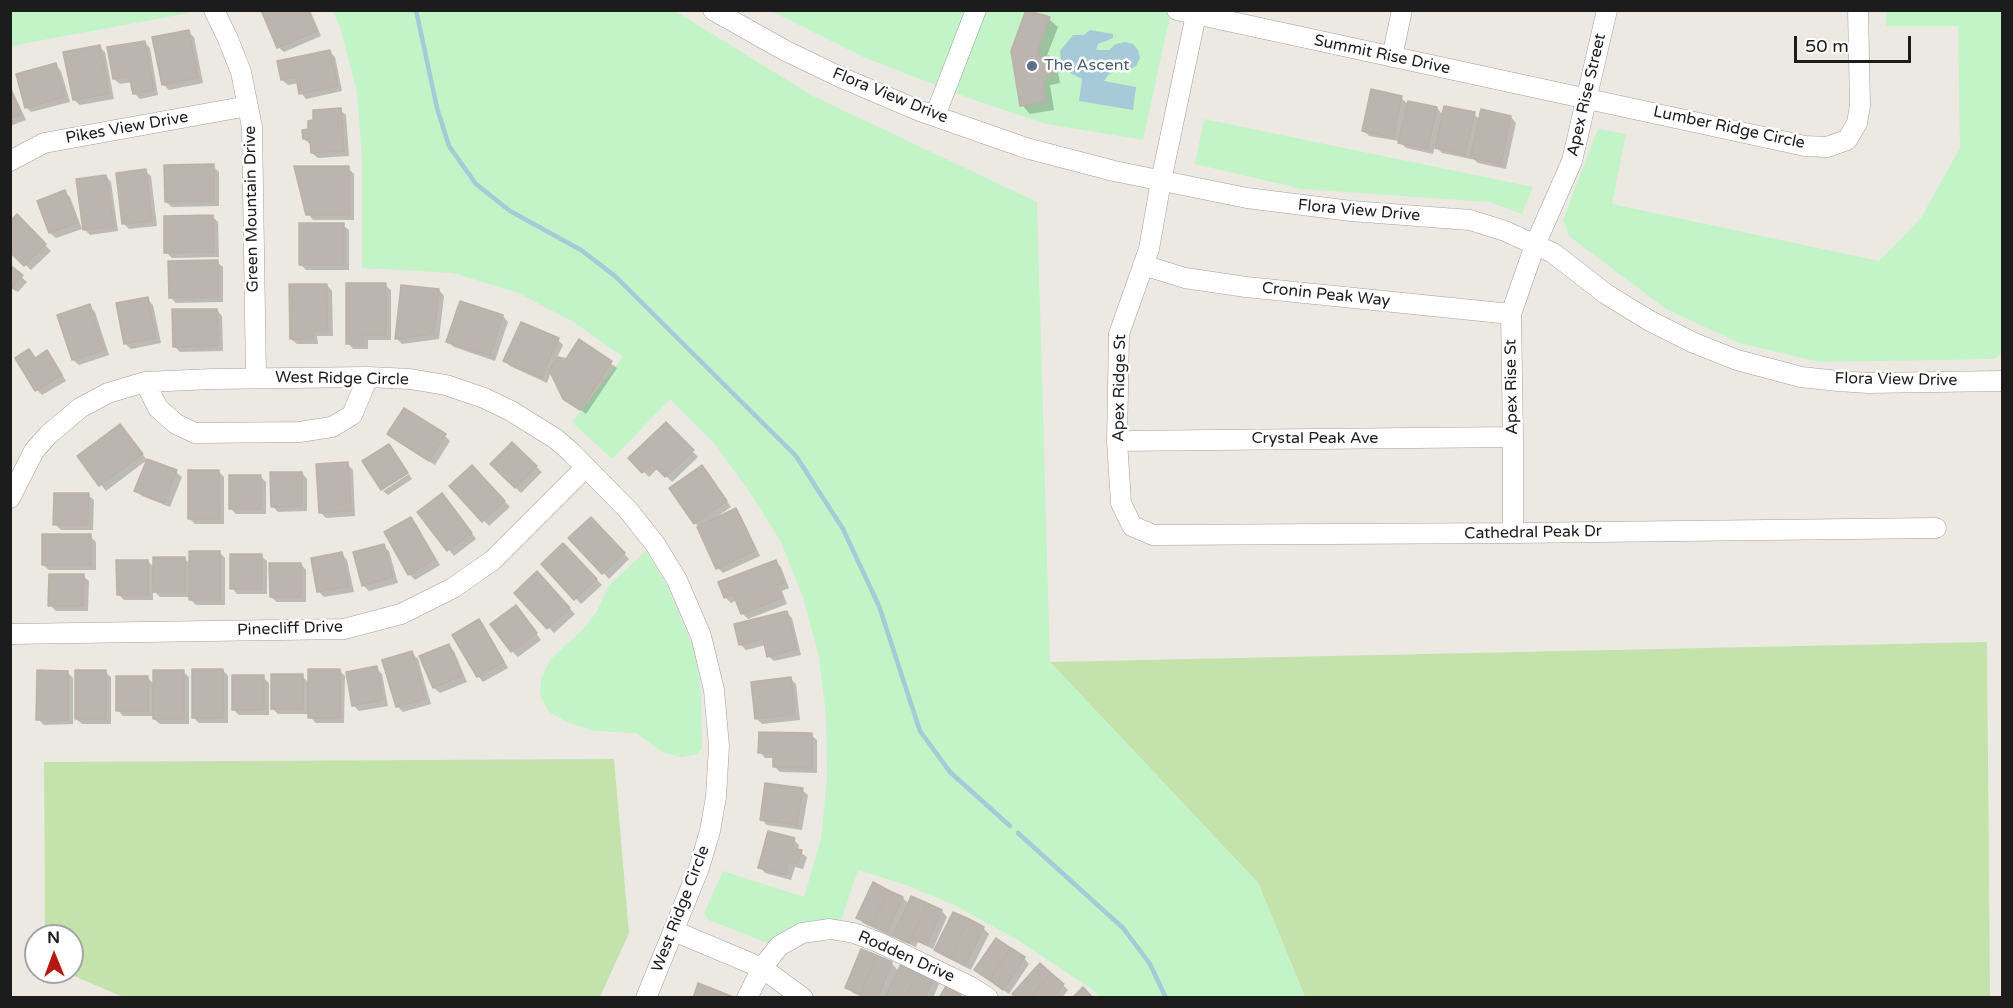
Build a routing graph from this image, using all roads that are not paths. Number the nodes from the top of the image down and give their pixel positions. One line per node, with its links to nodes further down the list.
1 (214, 10): 11 (street, Green Mountain Drive)
2 (713, 10): 12 (street, Flora View Drive)
3 (976, 10): 12 (street)
4 (1177, 10): 8 (street, Summit Rise Drive)
5 (1402, 10): 9 (street)
6 (1607, 10): 10 (street, Apex Rise Street)
7 (1858, 10): 10 (street, Lumber Ridge Circle)
8 (1197, 12): 9 (street, Summit Rise Drive); 14 (street, Apex Ridge St)
9 (1392, 57): 10 (street, Summit Rise Drive)
10 (1587, 98): 15 (street, Apex Rise Street)
11 (248, 106): 13 (street, Pikes View Drive); 19 (street, Green Mountain Drive)
12 (935, 116): 14 (street, Flora View Drive)
13 (10, 161)
14 (1161, 181): 15 (street, Flora View Drive); 16 (street, Apex Ridge St)
15 (1536, 245): 17 (street, Apex Rise St); 20 (street, Flora View Drive)
16 (1143, 265): 17 (street, Cronin Peak Way); 23 (street, Apex Ridge St)
17 (1511, 314): 22 (street, Apex Rise St)
18 (368, 377): 19 (street, West Ridge Circle); 21 (street); 24 (street, West Ridge Circle)
19 (256, 378): 21 (street, West Ridge Circle)
20 (2002, 381)
21 (145, 382): 25 (street, West Ridge Circle)
22 (1514, 437): 23 (street, Crystal Peak Ave); 28 (street, Apex Rise St)
23 (1118, 441): 26 (street, Apex Ridge St)
24 (586, 467): 29 (street, Pinecliff Drive); 30 (street, West Ridge Circle)
25 (10, 498)
26 (1132, 526): 28 (street, Cathedral Peak Dr)
27 (1936, 528): 28 (street, Cathedral Peak Dr)
28 (1513, 533)
29 (10, 633)
30 (674, 931): 31 (street); 32 (street, West Ridge Circle)
31 (762, 968): 33 (street, Rodden Drive); 34 (street); 35 (street, Rodden Drive)
32 (646, 998)
33 (747, 998)
34 (803, 998)
35 (988, 998)

